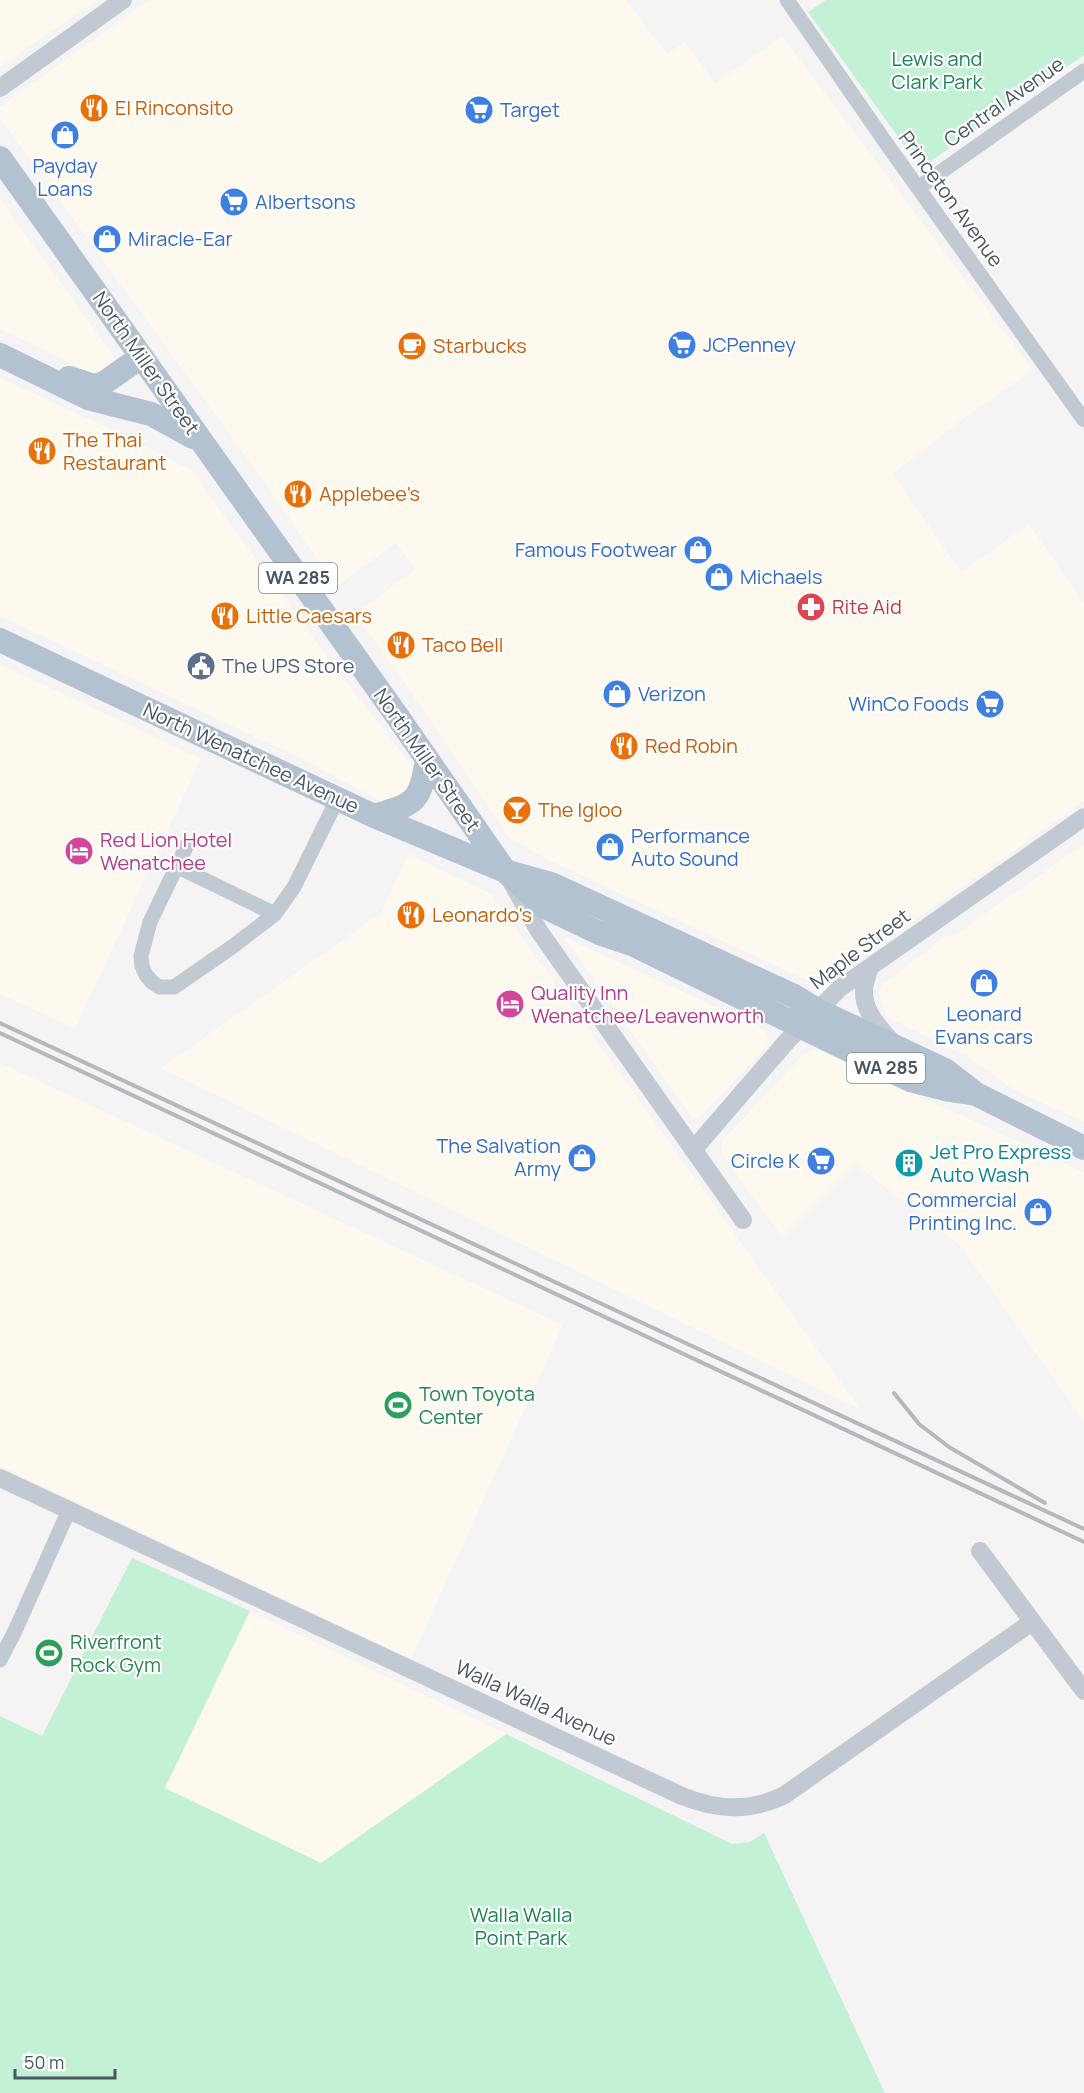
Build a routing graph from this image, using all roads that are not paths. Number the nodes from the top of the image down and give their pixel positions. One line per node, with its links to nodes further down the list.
1 (123, 0): 4 (street)
2 (787, 0): 6 (street, Princeton Avenue)
3 (1084, 72): 6 (street, Central Avenue)
4 (0, 88)
5 (0, 158): 8 (main road, North Miller Street / WA 285)
6 (918, 188): 10 (street, Princeton Avenue)
7 (0, 356): 9 (main road, WA 285)
8 (141, 357): 9 (main road, WA 285); 11 (main road, North Miller Street / WA 285)
9 (40, 375): 11 (main road, WA 285)
10 (1084, 420)
11 (202, 442): 13 (main road, North Miller Street / WA 285)
12 (0, 640): 14 (main road, North Wenatchee Avenue)
13 (427, 760): 15 (main road); 19 (main road, North Miller Street / WA 285)
14 (338, 798): 15 (main road, North Wenatchee Avenue); 20 (street)
15 (374, 816): 19 (main road, North Wenatchee Avenue)
16 (1084, 817): 21 (street, Maple Street)
17 (187, 845): 18 (street)
18 (176, 866): 20 (street); 20 (street)
19 (505, 872): 22 (main road, North Wenatchee Avenue / WA 285); 26 (street, North Miller Street)
20 (275, 914)
21 (870, 967): 22 (street, Maple Street); 23 (street, WA 285)
22 (809, 1018): 23 (main road, North Wenatchee Avenue / WA 285); 24 (main road, North Wenatchee Avenue / WA 285); 26 (street, Maple Street)
23 (896, 1047): 24 (main road, North Wenatchee Avenue / WA 285)
24 (976, 1094): 25 (main road, North Wenatchee Avenue / WA 285)
25 (1084, 1148)
26 (693, 1150): 27 (street, North Miller Street)
27 (743, 1220)
28 (0, 1478): 29 (street, Walla Walla Avenue)
29 (69, 1510): 31 (street, Walla Walla Avenue); 32 (street)
30 (980, 1551): 31 (street)
31 (1032, 1622): 33 (street)
32 (0, 1660)
33 (1084, 1691)

